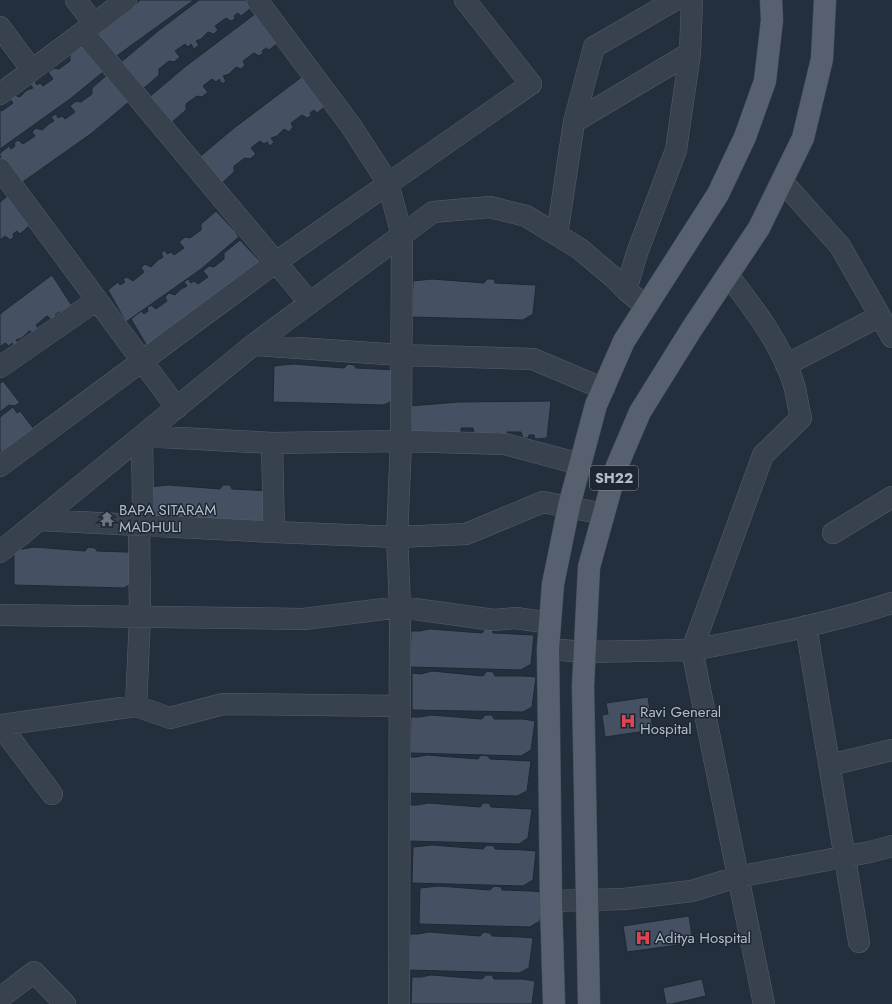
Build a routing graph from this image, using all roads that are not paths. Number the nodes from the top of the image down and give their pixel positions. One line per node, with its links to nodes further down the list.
1 (76, 0): 10 (street)
2 (126, 0): 10 (street)
3 (257, 0): 17 (street)
4 (465, 0): 17 (street)
5 (675, 0): 14 (street)
6 (692, 0): 11 (street)
7 (771, 0): 25 (main road, SH22)
8 (825, 0): 16 (main road, SH22)
9 (0, 27): 12 (street)
10 (88, 28): 12 (street); 20 (street)
11 (690, 53): 14 (street); 22 (street)
12 (32, 70): 13 (street)
13 (0, 94)
14 (574, 122): 18 (street)
15 (0, 169): 23 (street)
16 (782, 181): 21 (main road, SH22); 26 (street)
17 (388, 183): 19 (street); 20 (street)
18 (557, 235): 19 (street); 22 (street)
19 (402, 236): 24 (street); 29 (street)
20 (276, 262): 24 (street); 30 (street)
21 (728, 275): 31 (street); 42 (main road, SH22)
22 (626, 290): 25 (street)
23 (97, 300): 30 (street); 32 (street)
24 (310, 303): 28 (street)
25 (645, 306): 33 (main road, SH22)
26 (880, 316): 27 (street); 31 (street)
27 (892, 337)
28 (253, 345): 29 (street); 34 (street)
29 (401, 355): 33 (street); 36 (street)
30 (142, 361): 34 (street); 39 (street)
31 (786, 366): 56 (street)
32 (0, 367)
33 (604, 389): 38 (main road, SH22)
34 (176, 408): 35 (street)
35 (142, 436): 37 (street); 43 (street); 44 (street)
36 (401, 441): 37 (street); 38 (street); 47 (street)
37 (272, 443): 45 (street)
38 (580, 464): 41 (main road, SH22)
39 (0, 466)
40 (892, 496): 46 (street)
41 (569, 506): 42 (street); 47 (street); 53 (main road, SH22)
42 (604, 514): 57 (main road, SH22)
43 (39, 520): 44 (street); 48 (street)
44 (139, 526): 45 (street); 52 (street)
45 (274, 532): 47 (street)
46 (834, 533)
47 (397, 537): 50 (street)
48 (0, 552)
49 (892, 603): 54 (street)
50 (400, 607): 52 (street); 53 (street); 59 (street)
51 (0, 615): 52 (street)
52 (140, 617): 58 (street)
53 (550, 623): 55 (main road, SH22)
54 (806, 626): 56 (street); 63 (street)
55 (548, 649): 57 (street); 69 (main road, SH22)
56 (692, 650): 57 (street); 67 (street)
57 (585, 652): 68 (main road, SH22)
58 (136, 706): 59 (street); 60 (street)
59 (400, 706): 73 (street)
60 (0, 725): 61 (street)
61 (7, 748): 64 (street)
62 (892, 750): 63 (street)
63 (830, 765): 66 (street)
64 (52, 794)
65 (892, 846): 66 (street)
66 (845, 857): 67 (street); 70 (street)
67 (737, 877): 68 (street); 76 (street)
68 (587, 900): 69 (street); 75 (main road, SH22)
69 (551, 901): 74 (main road, SH22)
70 (859, 942)
71 (0, 998): 72 (street)
72 (65, 1004)
73 (399, 1004)
74 (554, 1004)
75 (589, 1004)
76 (764, 1004)

